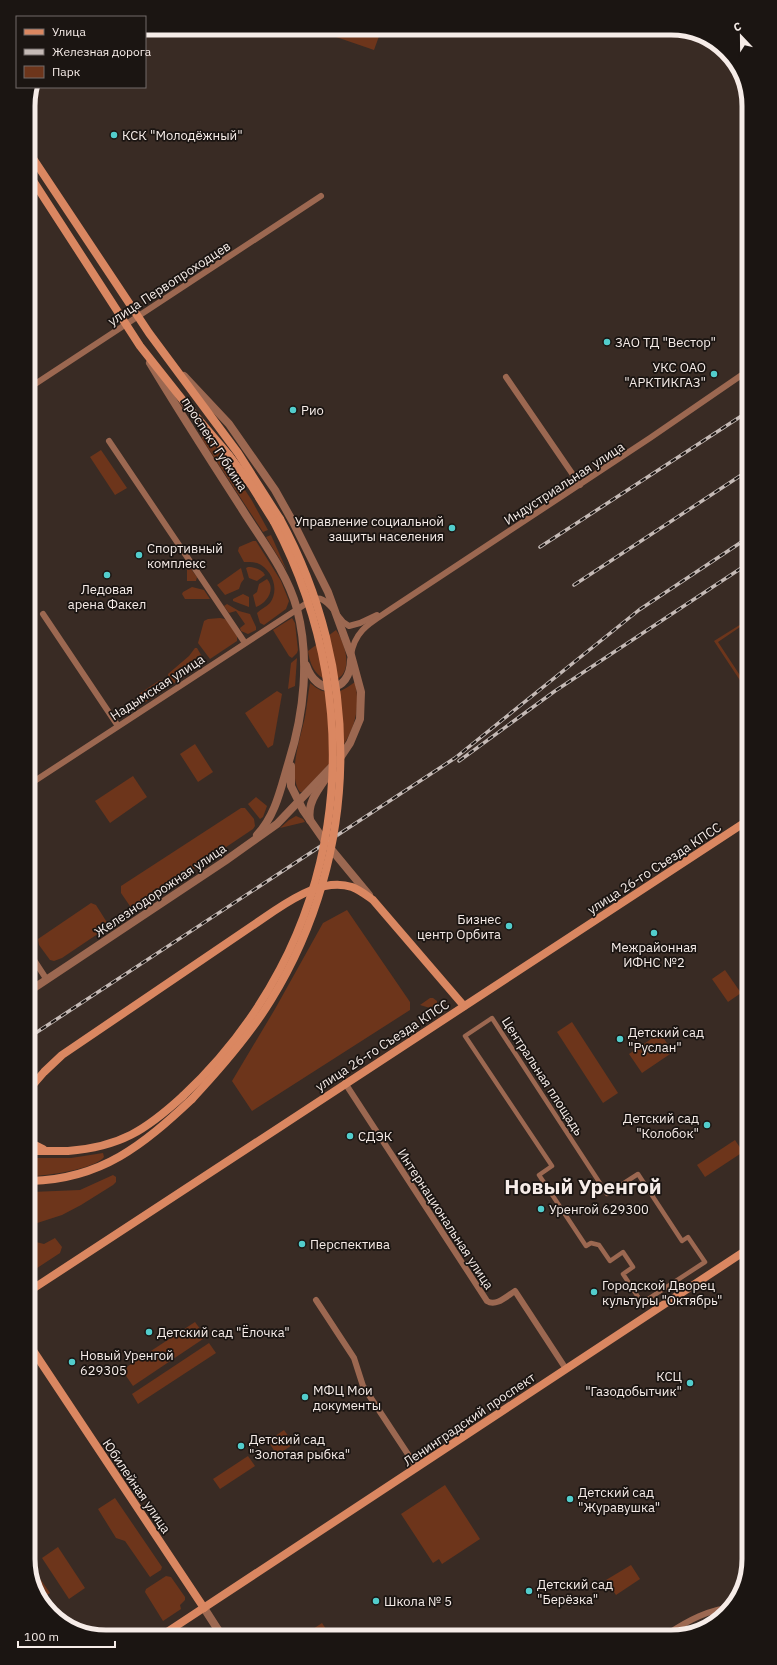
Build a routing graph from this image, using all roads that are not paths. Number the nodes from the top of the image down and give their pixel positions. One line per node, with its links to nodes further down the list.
1 (35, 162): 4 (main road, проспект Губкина)
2 (35, 184): 5 (main road, проспект Губкина)
3 (320, 196): 4 (street, улица Первопроходцев)
4 (138, 316): 5 (street, улица Первопроходцев); 7 (main road, проспект Губкина)
5 (126, 324): 6 (main road, проспект Губкина); 10 (street, улица Первопроходцев)
6 (140, 346): 13 (main road); 14 (street, проспект Губкина)
7 (169, 360): 13 (main road, проспект Губкина); 17 (street, проспект Губкина)
8 (742, 375): 12 (street, Индустриальная улица)
9 (506, 377): 12 (street)
10 (35, 384)
11 (109, 441): 18 (street)
12 (580, 485): 15 (street, Индустриальная улица)
13 (277, 520): 37 (main road, bridge); 39 (main road, bridge)
14 (297, 609): 17 (street, Индустриальная улица); 18 (street, Надымская улица); 20 (street, проспект Губкина)
15 (391, 609): 17 (street, Индустриальная улица); 19 (street, Индустриальная улица)
16 (44, 614): 21 (street)
17 (337, 615): 19 (street, проспект Губкина)
18 (245, 643): 21 (street, Надымская улица)
19 (351, 655): 20 (street); 23 (street, проспект Губкина)
20 (304, 658): 22 (street, проспект Губкина)
21 (118, 726): 24 (street, Надымская улица)
22 (292, 752): 25 (street); 28 (street)
23 (340, 758): 25 (street, проспект Губкина); 26 (street)
24 (35, 781)
25 (298, 802): 26 (street); 28 (street, Железнодорожная улица)
26 (310, 821): 29 (street)
27 (742, 824): 33 (main road, улица 26-го Съезда КПСС)
28 (246, 846): 31 (street, Железнодорожная улица)
29 (373, 900): 33 (main road); 34 (main road)
30 (35, 962): 31 (street)
31 (47, 980): 32 (street, Железнодорожная улица)
32 (35, 988)
33 (464, 1006): 35 (main road, улица 26-го Съезда КПСС)
34 (35, 1082)
35 (345, 1083): 42 (main road, улица 26-го Съезда КПСС); 45 (street, Интернациональная улица)
36 (35, 1145): 37 (main road)
37 (52, 1150): 38 (main road)
38 (35, 1151)
39 (35, 1181)
40 (742, 1253): 45 (main road, Ленинградский проспект)
41 (623, 1274): 41 (street, Центральная площадь)
42 (35, 1287)
43 (316, 1300): 46 (street)
44 (35, 1354): 47 (main road, Юбилейная улица)
45 (566, 1369): 46 (main road, Ленинградский проспект)
46 (417, 1468): 47 (main road, Ленинградский проспект)
47 (204, 1608): 49 (main road, Ленинградский проспект); 50 (street, Юбилейная улица)
48 (720, 1610): 51 (street)
49 (170, 1630)
50 (218, 1630)
51 (674, 1630)

